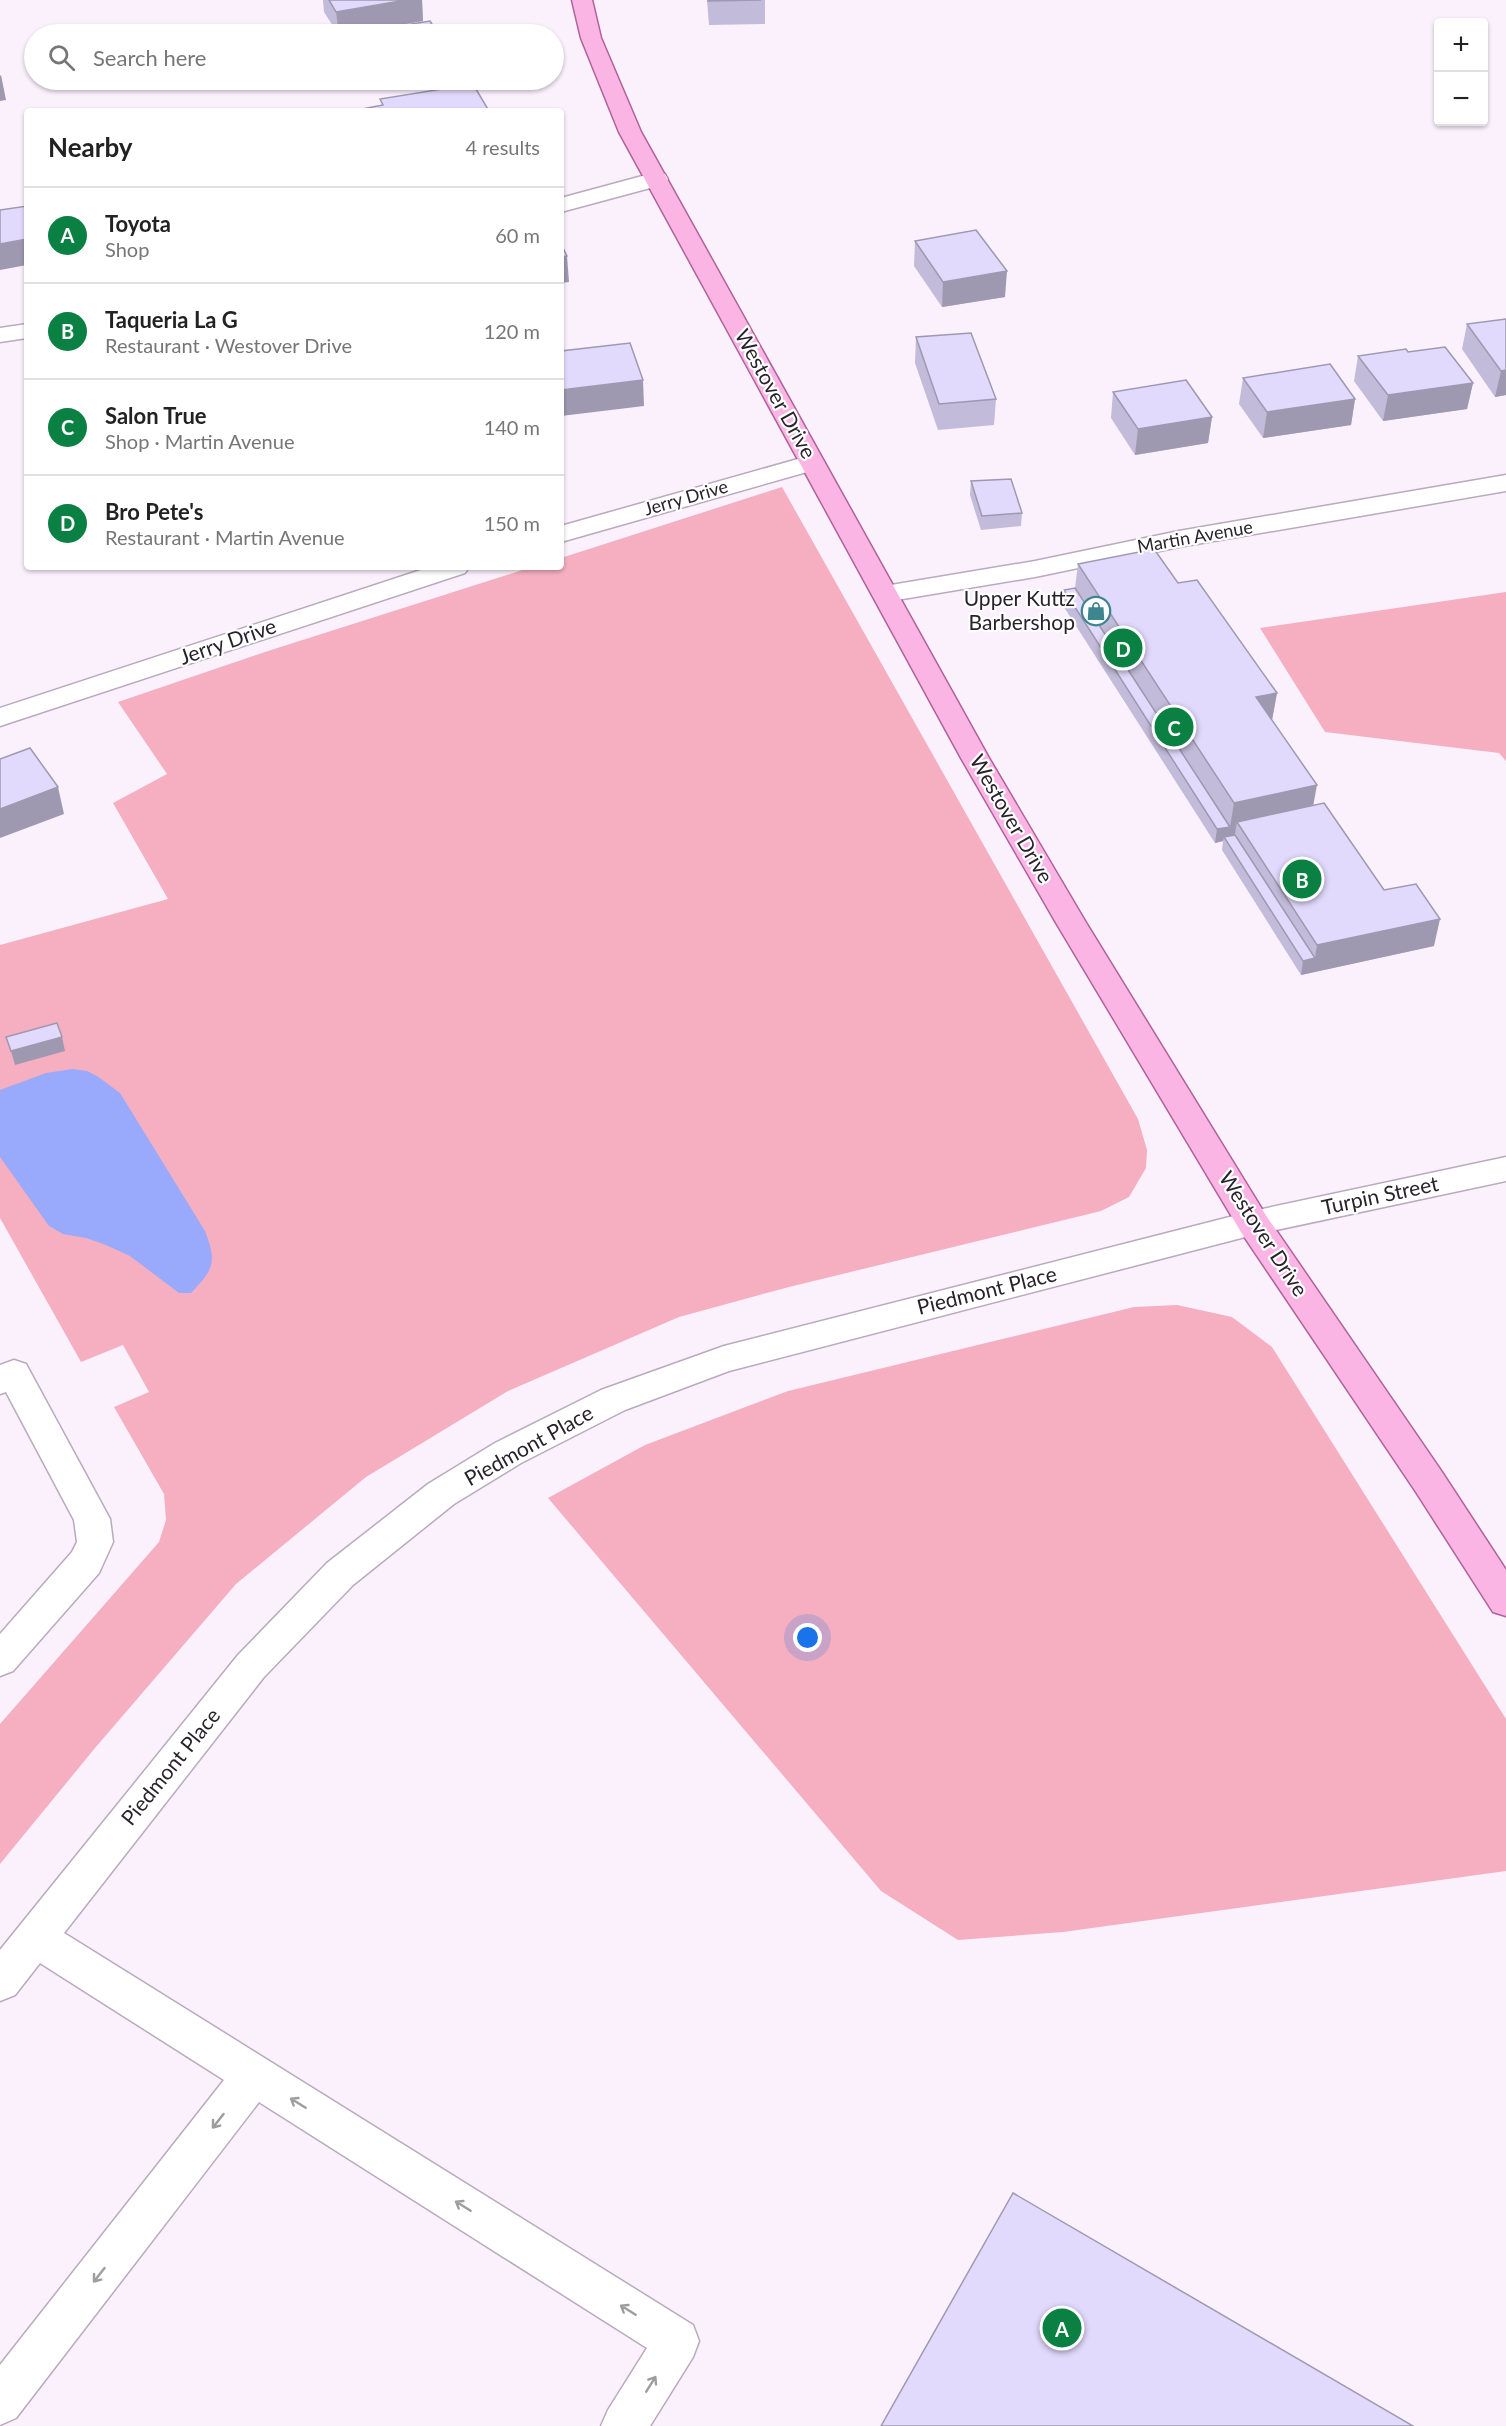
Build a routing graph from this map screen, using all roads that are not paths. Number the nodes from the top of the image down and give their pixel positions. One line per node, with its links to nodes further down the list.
1 (582, 0): 2 (main road, Westover Drive)
2 (657, 179): 3 (street); 6 (main road, Westover Drive)
3 (564, 204)
4 (24, 331): 5 (street)
5 (0, 335)
6 (812, 463): 8 (street, Jerry Drive); 10 (main road, Westover Drive)
7 (1506, 483): 10 (street, Martin Avenue)
8 (564, 533)
9 (447, 570): 11 (street, Jerry Drive)
10 (885, 594): 13 (main road, Westover Drive)
11 (0, 717)
12 (1506, 1169): 13 (street, Turpin Street)
13 (1253, 1223): 15 (main road, Westover Drive); 17 (street, Piedmont Place)
14 (0, 1380): 16 (street)
15 (1506, 1601)
16 (0, 1660)
17 (35, 1937): 18 (street, Piedmont Place); 19 (street)
18 (0, 1982)
19 (254, 2075): 20 (street, one-way to 20); 21 (street, one-way to 19)
20 (0, 2402)
21 (624, 2426)

